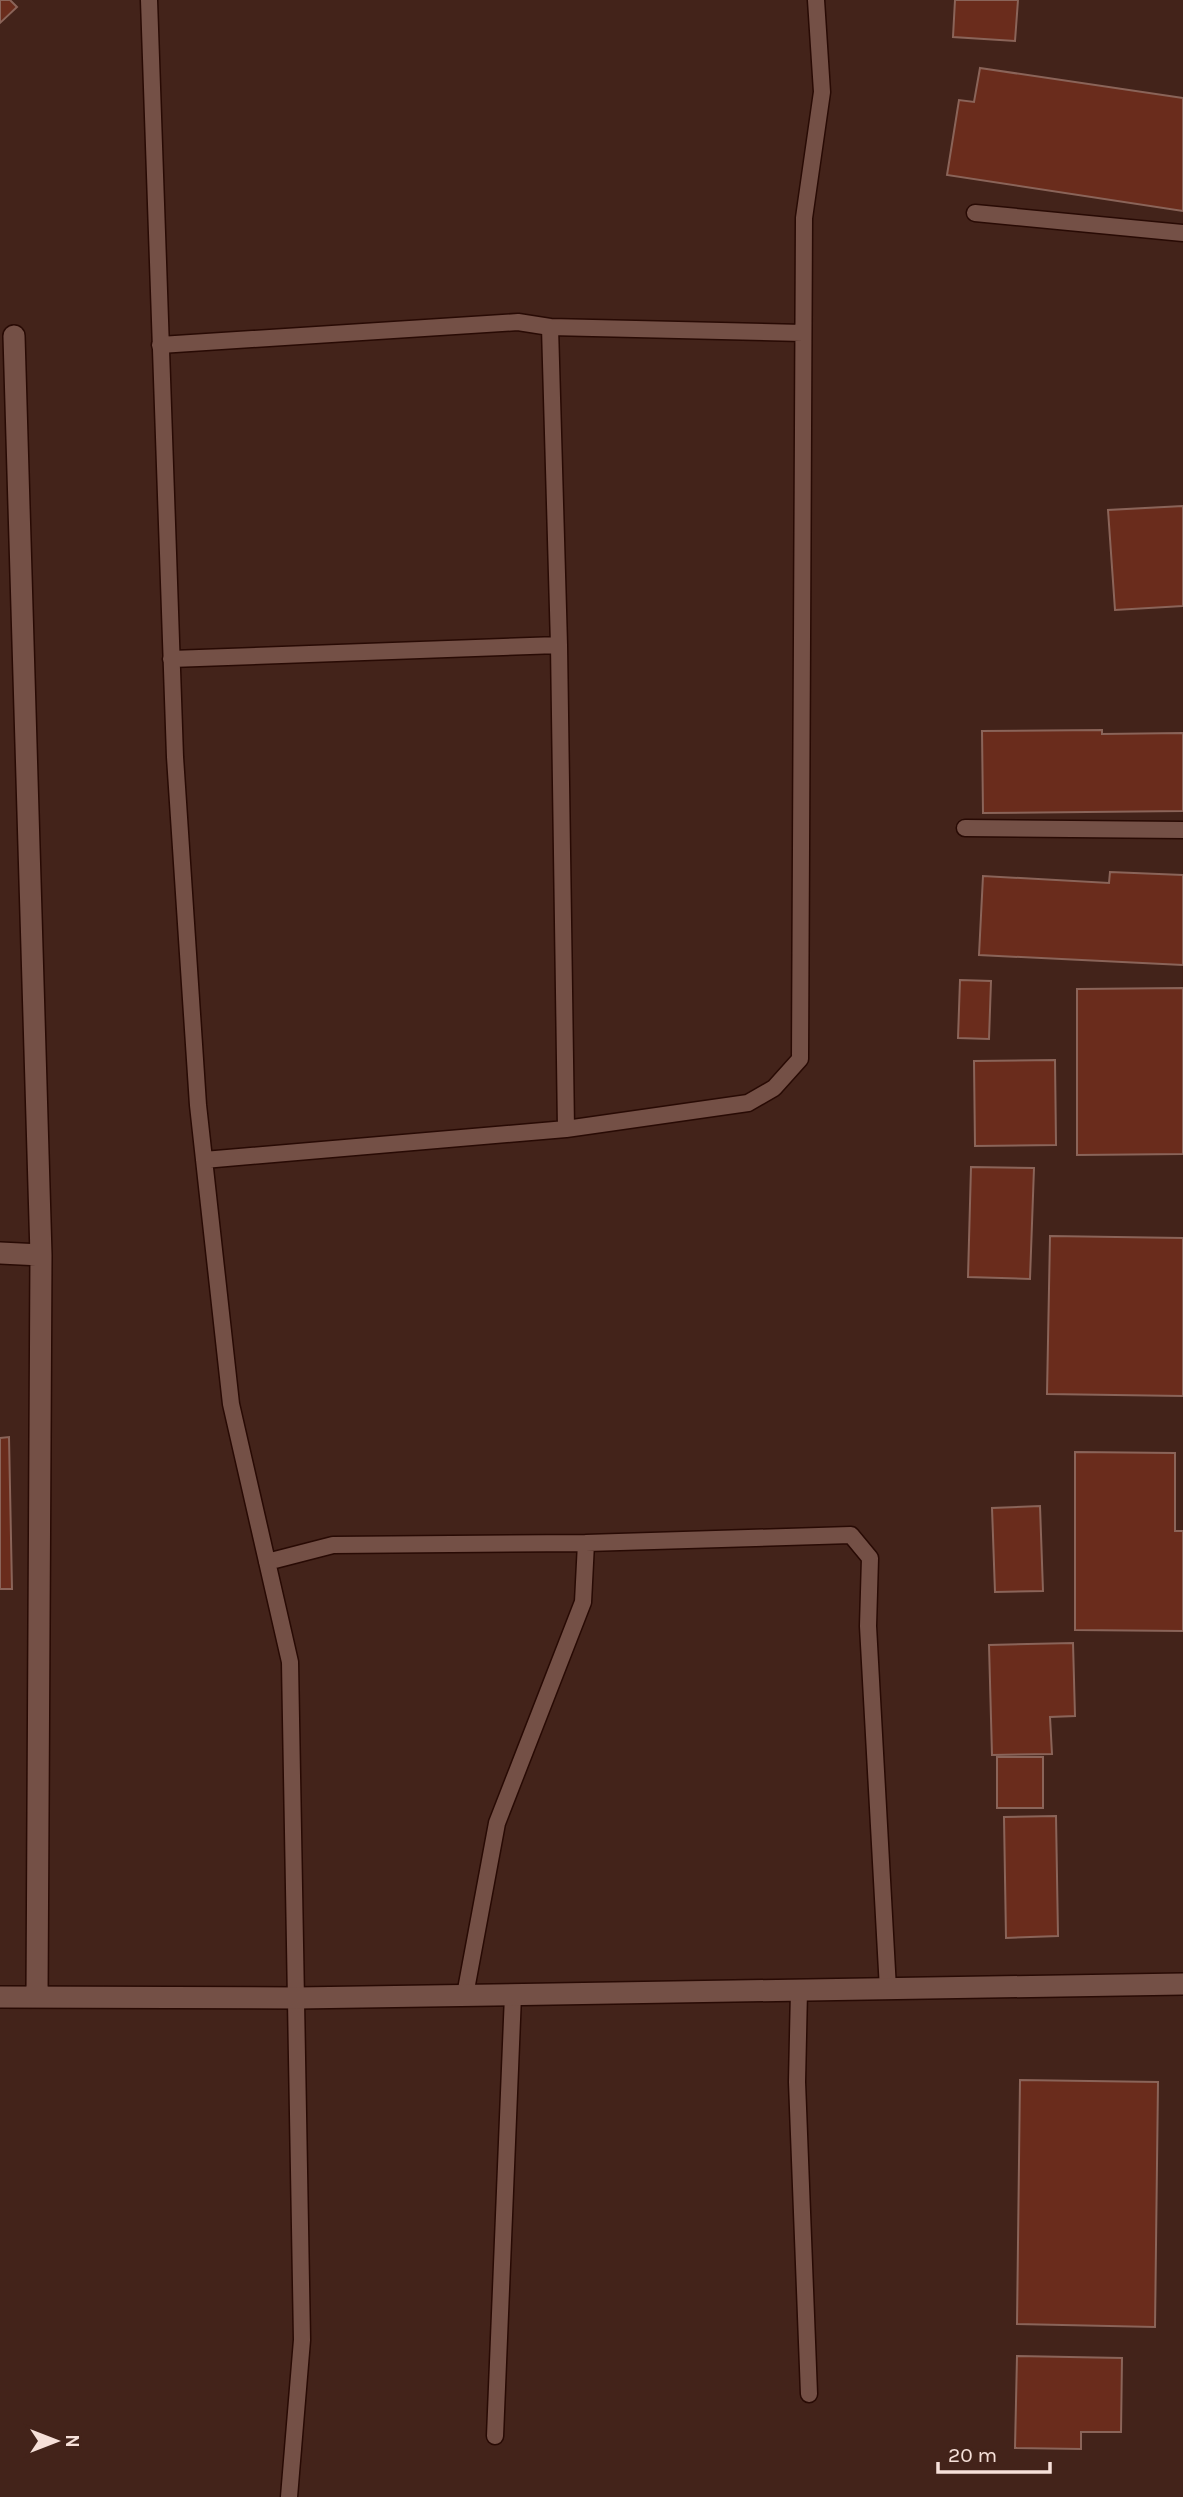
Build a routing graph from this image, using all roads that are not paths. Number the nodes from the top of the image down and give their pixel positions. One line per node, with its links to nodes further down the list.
1 (149, 0): 8 (lane)
2 (816, 0): 6 (lane)
3 (975, 213): 4 (lane)
4 (1183, 233)
5 (550, 327): 6 (lane); 8 (lane); 9 (lane)
6 (803, 334): 13 (lane)
7 (15, 336): 16 (street)
8 (160, 345): 10 (lane)
9 (559, 645): 10 (lane); 13 (lane)
10 (171, 659): 14 (lane)
11 (965, 828): 12 (lane)
12 (1183, 830)
13 (566, 1129): 14 (lane)
14 (204, 1160): 18 (lane)
15 (0, 1252): 16 (street)
16 (41, 1255): 25 (street)
17 (586, 1543): 18 (lane); 20 (lane); 22 (lane)
18 (267, 1562): 26 (lane)
19 (1183, 1984): 20 (street)
20 (888, 1989): 21 (street)
21 (799, 1990): 23 (street); 27 (lane)
22 (465, 1995): 23 (street); 26 (street)
23 (513, 1995): 28 (lane)
24 (0, 1997): 25 (street)
25 (37, 1997): 26 (street)
26 (297, 1998): 29 (lane)
27 (809, 2395)
28 (495, 2436)
29 (289, 2497)

